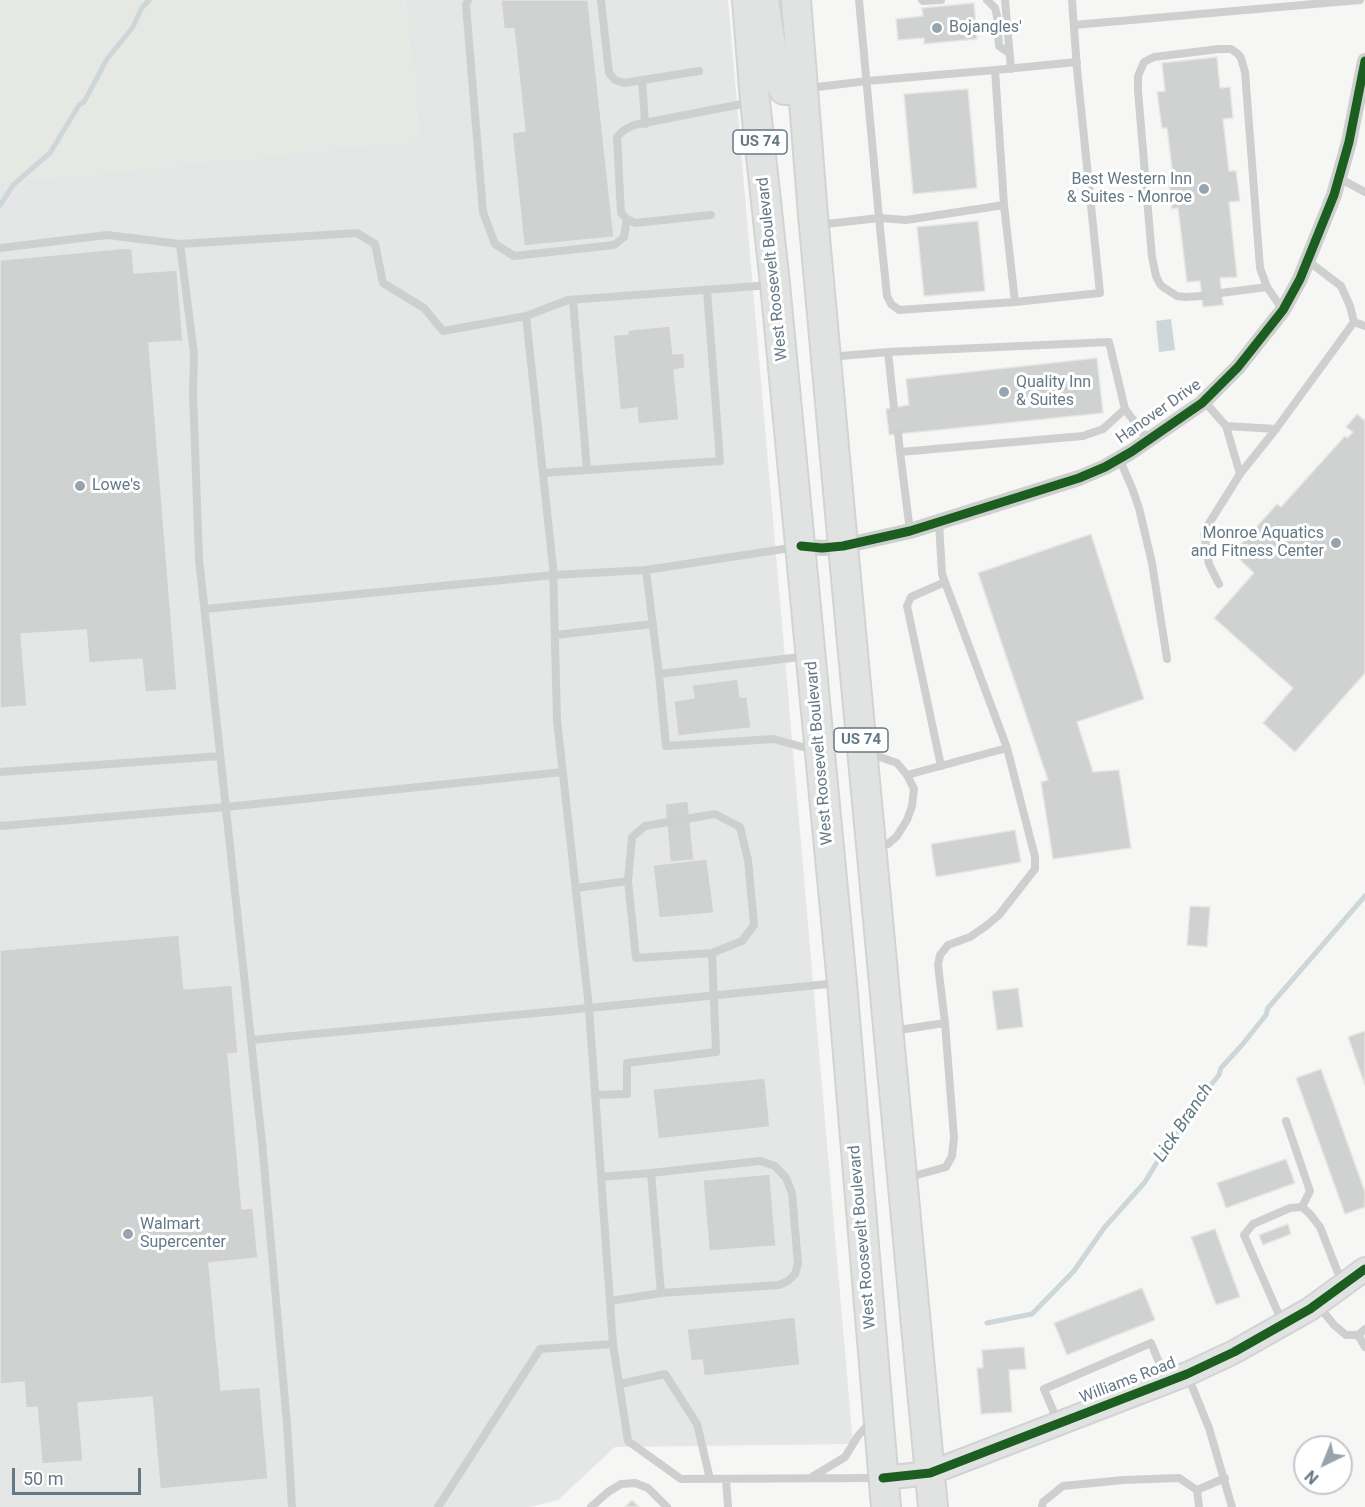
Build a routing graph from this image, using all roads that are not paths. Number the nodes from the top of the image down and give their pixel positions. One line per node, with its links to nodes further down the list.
1 (468, 0): 30 (lane)
2 (601, 0): 20 (lane)
3 (747, 0): 23 (highway, West Roosevelt Boulevard / US 74)
4 (764, 0): 22 (highway)
5 (796, 0): 22 (highway, US 74)
6 (859, 0): 21 (lane)
7 (922, 0): 8 (lane)
8 (941, 0)
9 (987, 0): 14 (lane)
10 (1005, 0): 14 (lane)
11 (1072, 0): 13 (lane)
12 (1360, 0): 13 (lane)
13 (1074, 25): 16 (lane)
14 (1010, 53): 17 (lane)
15 (1365, 61): 25 (street, Hanover Drive)
16 (1077, 62): 17 (lane); 41 (lane)
17 (1011, 69): 18 (lane)
18 (995, 70): 21 (lane); 27 (lane)
19 (699, 71): 20 (lane)
20 (642, 80): 24 (lane)
21 (867, 81): 22 (lane); 29 (lane)
22 (802, 89): 31 (highway, US 74)
23 (755, 101): 24 (lane); 35 (highway, West Roosevelt Boulevard / US 74)
24 (645, 124): 30 (lane)
25 (1339, 178): 26 (lane); 34 (street, Hanover Drive)
26 (1365, 192)
27 (1004, 205): 29 (lane); 41 (lane)
28 (711, 215): 30 (lane)
29 (879, 218): 31 (lane); 41 (lane)
30 (627, 219)
31 (814, 226): 47 (highway, US 74)
32 (180, 244): 33 (lane); 43 (lane); 68 (lane)
33 (0, 248)
34 (1308, 261): 42 (street, Hanover Drive); 44 (lane)
35 (775, 284): 37 (lane); 62 (highway, West Roosevelt Boulevard / US 74)
36 (1267, 287): 38 (lane); 39 (lane); 42 (lane)
37 (707, 290): 40 (lane); 57 (lane)
38 (1221, 293)
39 (1202, 296)
40 (573, 300): 43 (lane); 57 (lane)
41 (1015, 302)
42 (1283, 310): 48 (street, Hanover Drive)
43 (526, 316): 58 (lane)
44 (1354, 322): 45 (lane); 52 (lane)
45 (1365, 326)
46 (888, 352): 47 (lane); 49 (lane); 50 (lane)
47 (825, 357): 63 (highway, US 74)
48 (1204, 401): 51 (lane); 54 (street, Hanover Drive)
49 (894, 408)
50 (1125, 409): 54 (lane); 55 (lane)
51 (1226, 426): 52 (lane); 59 (lane)
52 (1276, 429): 59 (lane)
53 (898, 434): 55 (lane)
54 (1148, 440): 56 (street, Hanover Drive)
55 (900, 452): 61 (lane)
56 (1119, 458): 60 (street, Hanover Drive); 72 (lane)
57 (587, 470): 58 (lane)
58 (543, 473): 65 (lane)
59 (1240, 474): 67 (lane)
60 (939, 523): 61 (street, Hanover Drive); 66 (lane)
61 (910, 531): 63 (street, Hanover Drive)
62 (801, 546): 63 (street, Hanover Drive); 64 (lane); 71 (highway, West Roosevelt Boulevard / US 74)
63 (843, 546): 76 (highway, US 74)
64 (646, 570): 65 (lane); 69 (lane)
65 (554, 575): 68 (lane); 70 (lane)
66 (945, 582): 74 (lane); 78 (lane)
67 (1219, 584)
68 (205, 609): 77 (lane)
69 (653, 624): 70 (lane); 73 (lane)
70 (555, 635): 80 (lane)
71 (811, 656): 73 (lane); 75 (highway, West Roosevelt Boulevard / US 74)
72 (1167, 659)
73 (659, 674): 75 (lane)
74 (1007, 748): 78 (lane); 91 (lane)
75 (820, 751): 88 (highway, West Roosevelt Boulevard / US 74)
76 (862, 751): 81 (lane); 84 (highway, US 74)
77 (220, 756): 79 (lane); 82 (lane)
78 (941, 766): 81 (lane)
79 (0, 772)
80 (563, 772): 82 (lane); 86 (lane)
81 (907, 775): 84 (lane)
82 (226, 807): 83 (lane); 93 (lane)
83 (0, 826)
84 (871, 847): 92 (highway, US 74)
85 (628, 881): 86 (lane); 87 (lane); 87 (lane)
86 (576, 888): 90 (lane)
87 (712, 953): 89 (lane)
88 (842, 983): 89 (lane); 112 (highway, West Roosevelt Boulevard / US 74)
89 (714, 996): 90 (lane); 94 (lane)
90 (589, 1008): 93 (lane); 94 (lane)
91 (945, 1023): 92 (lane); 98 (lane)
92 (889, 1032): 98 (highway, US 74)
93 (250, 1040): 121 (lane)
94 (595, 1095): 97 (lane)
95 (1286, 1121): 99 (lane)
96 (651, 1173): 97 (lane); 102 (lane); 102 (lane)
97 (601, 1177): 103 (lane)
98 (903, 1178): 114 (highway, US 74)
99 (1302, 1206): 101 (lane); 105 (lane)
100 (1365, 1269): 101 (street, Williams Road)
101 (1343, 1286): 104 (street, Williams Road)
102 (661, 1293): 103 (lane)
103 (609, 1301): 108 (lane)
104 (1317, 1304): 105 (street, Williams Road); 107 (lane)
105 (1283, 1324): 110 (street, Williams Road)
106 (1365, 1329): 107 (lane)
107 (1358, 1335): 109 (lane)
108 (613, 1344): 111 (lane); 122 (lane)
109 (1365, 1347)
110 (1177, 1378): 113 (street, Williams Road); 113 (lane); 117 (lane)
111 (620, 1384): 118 (lane); 118 (lane)
112 (878, 1414): 115 (lane); 116 (highway, West Roosevelt Boulevard / US 74)
113 (1059, 1424): 114 (street, Williams Road)
114 (930, 1473): 116 (street, Williams Road); 127 (highway, US 74)
115 (810, 1478): 116 (lane); 119 (lane)
116 (883, 1478): 126 (highway, West Roosevelt Boulevard / US 74)
117 (1225, 1478): 120 (lane); 130 (lane)
118 (710, 1479): 119 (lane)
119 (726, 1479): 125 (lane)
120 (1197, 1490): 128 (lane); 129 (lane)
121 (292, 1507)
122 (438, 1507)
123 (591, 1507): 124 (lane)
124 (667, 1507)
125 (728, 1507)
126 (886, 1507)
127 (933, 1507)
128 (1042, 1507)
129 (1199, 1507)
130 (1233, 1507)

